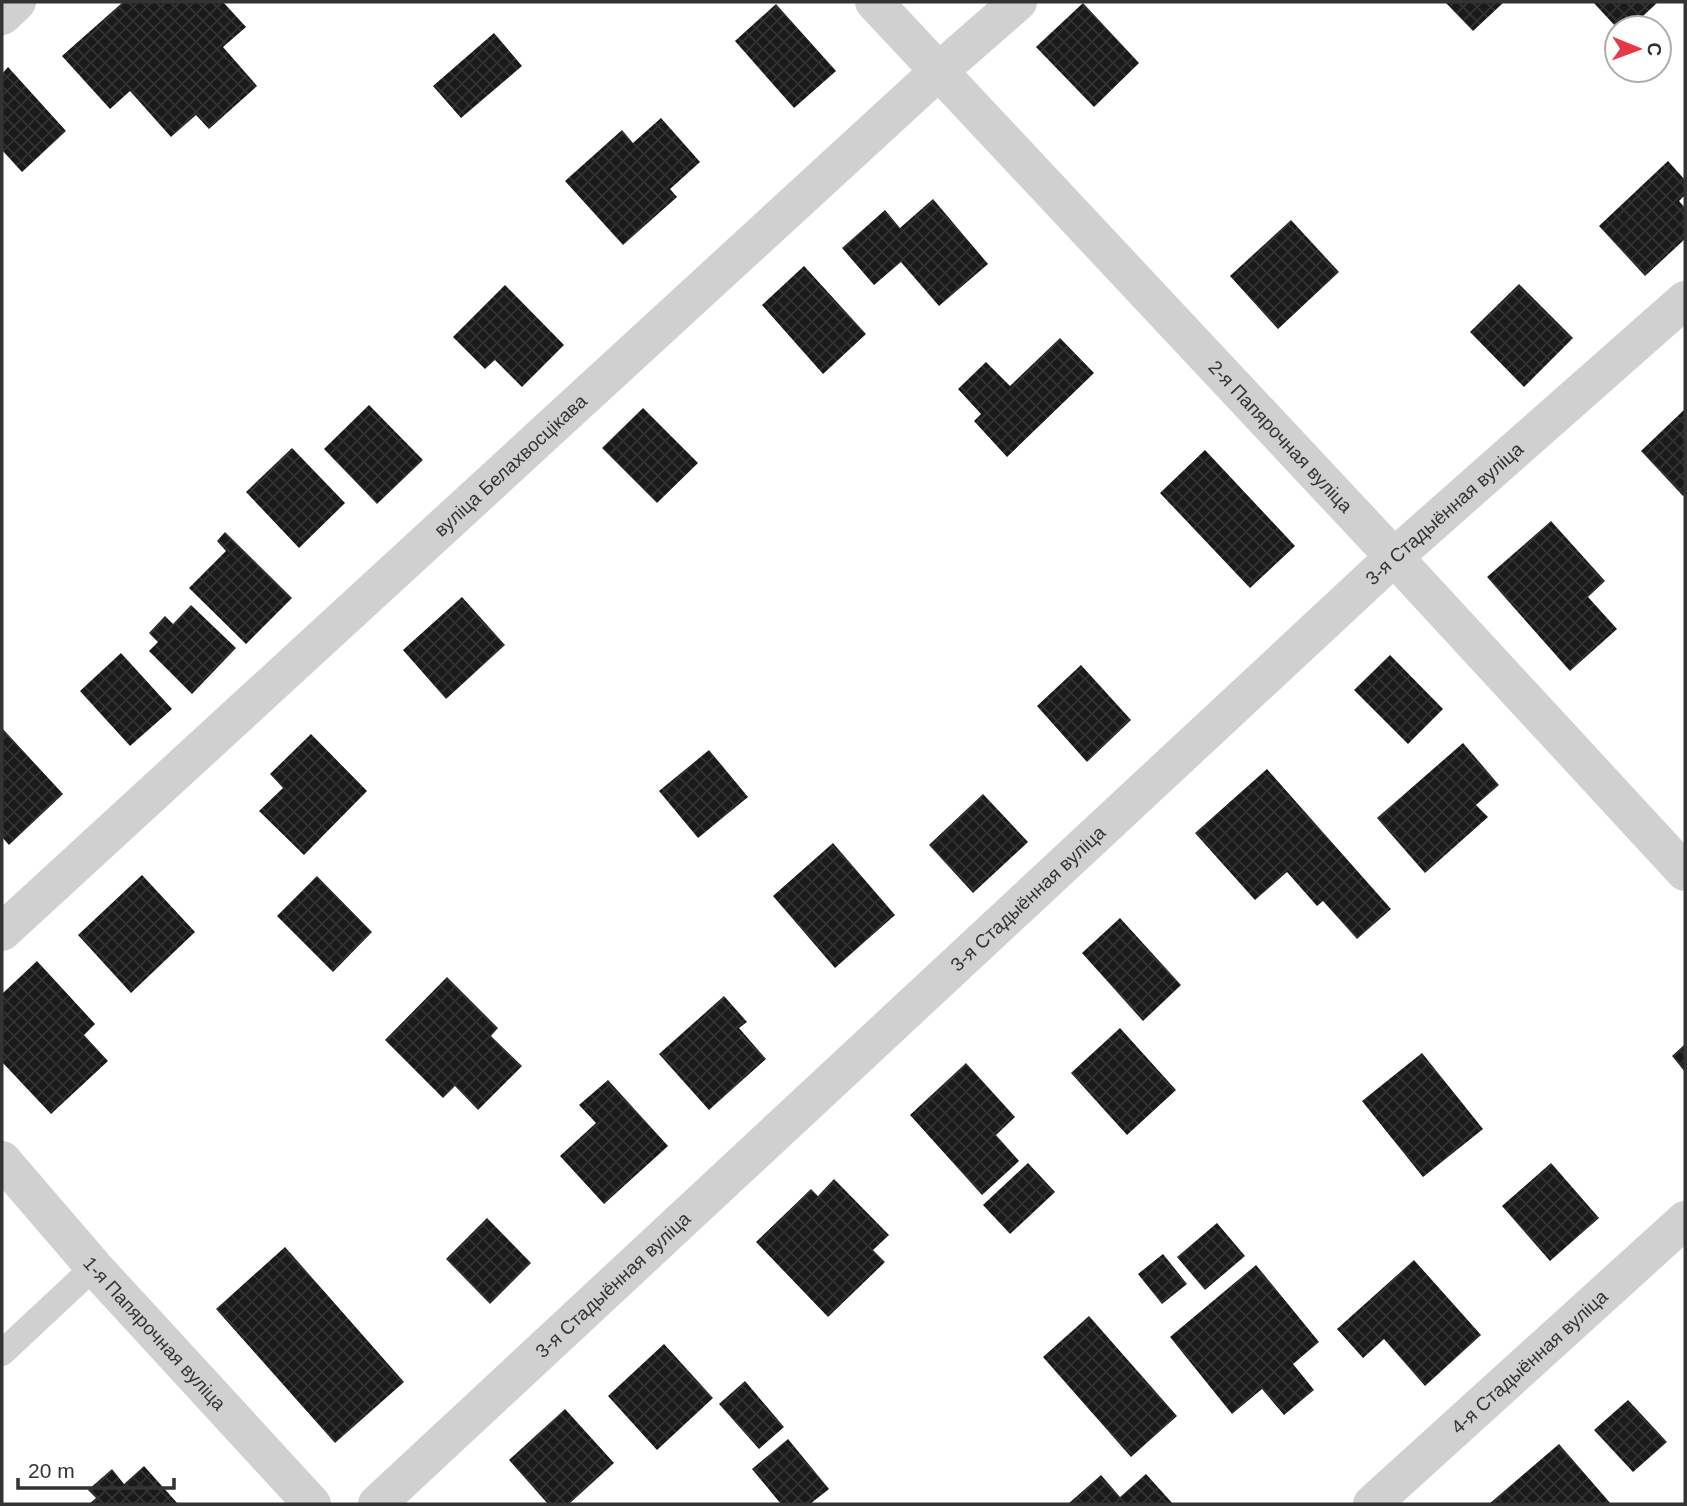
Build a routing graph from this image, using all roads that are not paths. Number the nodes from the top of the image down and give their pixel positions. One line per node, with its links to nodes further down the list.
1 (17, 2): 4 (street)
2 (874, 2): 5 (street, 2-я Папярочная вуліца)
3 (1018, 2): 5 (street, вуліца Белахвосцікава)
4 (2, 16)
5 (939, 71): 7 (street, 2-я Папярочная вуліца); 9 (street, вуліца Белахвосцікава)
6 (1685, 300): 7 (street, 3-я Стадыённая вуліца)
7 (1394, 557): 8 (street, 2-я Папярочная вуліца); 15 (street, 3-я Стадыённая вуліца)
8 (1685, 872)
9 (2, 932)
10 (2, 1160): 12 (street, 1-я Папярочная вуліца)
11 (1685, 1220): 16 (street, 4-я Стадыённая вуліца)
12 (94, 1267): 13 (lane); 14 (street, 1-я Папярочная вуліца)
13 (2, 1353)
14 (312, 1504)
15 (377, 1504)
16 (1372, 1504)

